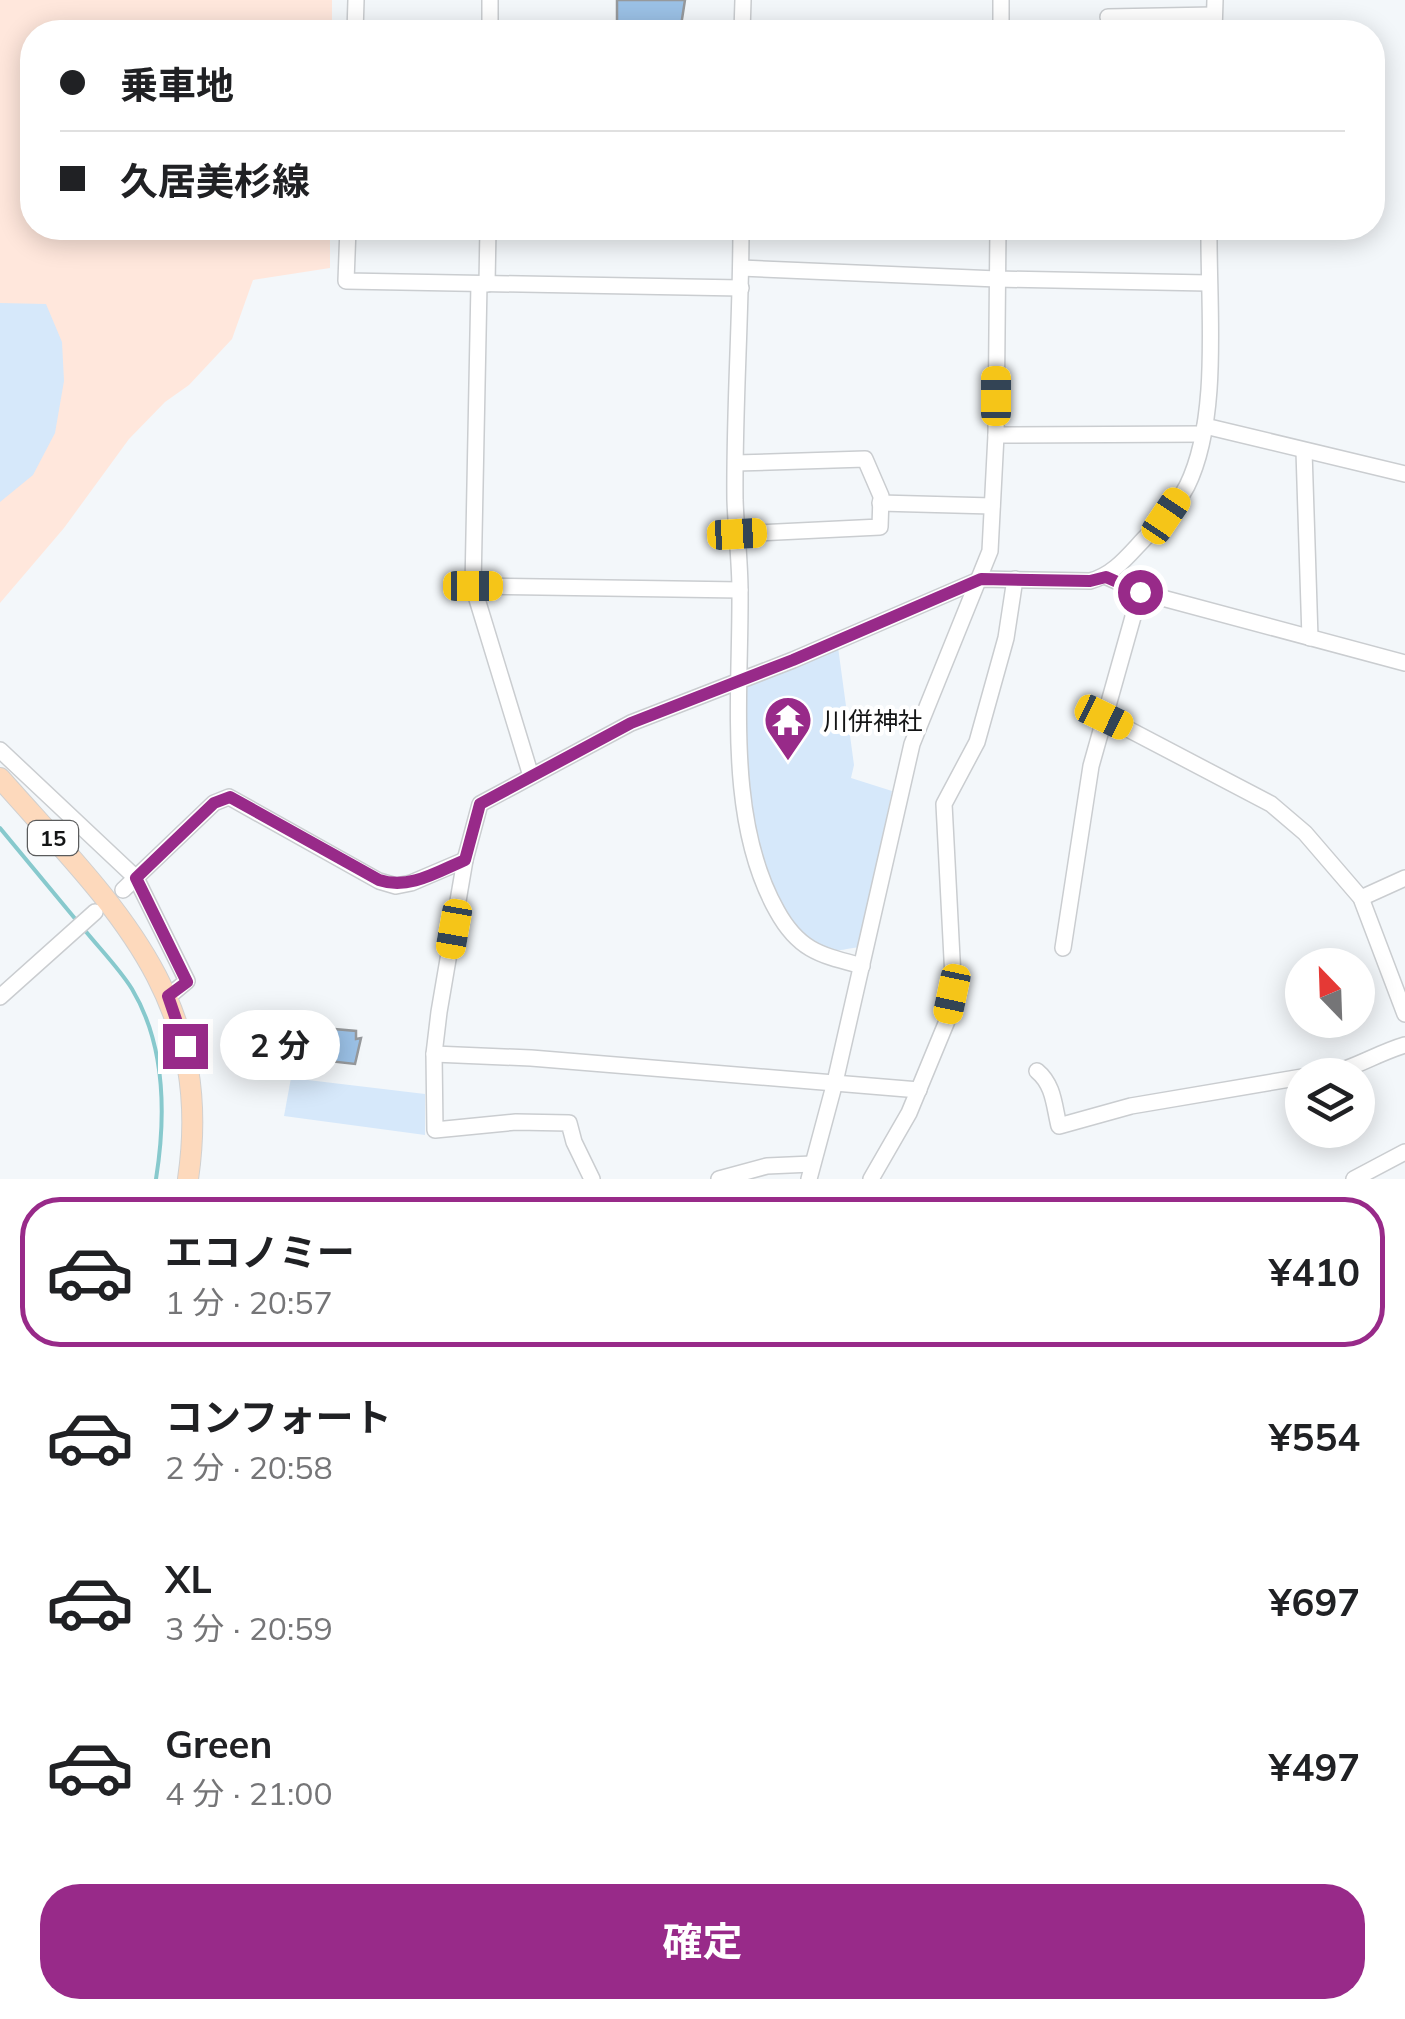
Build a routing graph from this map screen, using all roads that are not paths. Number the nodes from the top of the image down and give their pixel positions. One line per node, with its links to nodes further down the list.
1 (1214, 16): 2 (street)
2 (1108, 17)
3 (348, 240): 11 (street)
4 (487, 240): 11 (street)
5 (741, 240): 8 (street)
6 (998, 240): 9 (street)
7 (1210, 240): 10 (street)
8 (741, 268): 9 (street); 12 (street)
9 (997, 279): 10 (street); 14 (street)
10 (1208, 283): 13 (street)
11 (483, 284): 12 (street); 24 (street)
12 (742, 288): 16 (street)
13 (1204, 430): 14 (street); 15 (street); 21 (street)
14 (996, 436): 19 (street)
15 (1304, 450): 17 (street); 27 (street)
16 (736, 463): 18 (street); 20 (street)
17 (1405, 474)
18 (880, 503): 19 (street); 20 (street)
19 (992, 506): 22 (street)
20 (737, 534): 25 (street)
21 (1106, 577): 23 (street); 26 (street)
22 (981, 579): 23 (street); 29 (street); 41 (street)
23 (1015, 579): 51 (street)
24 (473, 586): 25 (street); 32 (street)
25 (740, 590): 29 (street)
26 (1140, 592): 27 (street); 30 (street)
27 (1310, 638): 28 (street)
28 (1405, 663)
29 (738, 681): 32 (street); 41 (street)
30 (1104, 717): 38 (street); 40 (street)
31 (0, 750): 35 (street)
32 (531, 776): 34 (street)
33 (0, 778): 43 (main road, 15)
34 (465, 860): 35 (street); 46 (street)
35 (136, 878): 37 (street); 43 (street)
36 (1405, 878): 38 (street)
37 (123, 890)
38 (1361, 898): 44 (street)
39 (87, 919): 42 (street)
40 (1063, 948)
41 (862, 966): 50 (street)
42 (0, 996)
43 (168, 996): 54 (main road, 15)
44 (1405, 1014)
45 (1405, 1045): 47 (street)
46 (434, 1054): 50 (street); 55 (street)
47 (1371, 1058)
48 (1037, 1071): 49 (street)
49 (1285, 1080)
50 (835, 1082): 51 (street); 53 (street)
51 (919, 1090): 57 (street)
52 (1405, 1152): 58 (street)
53 (811, 1172): 56 (street)
54 (188, 1179)
55 (592, 1179)
56 (719, 1179)
57 (871, 1179)
58 (1354, 1179)

